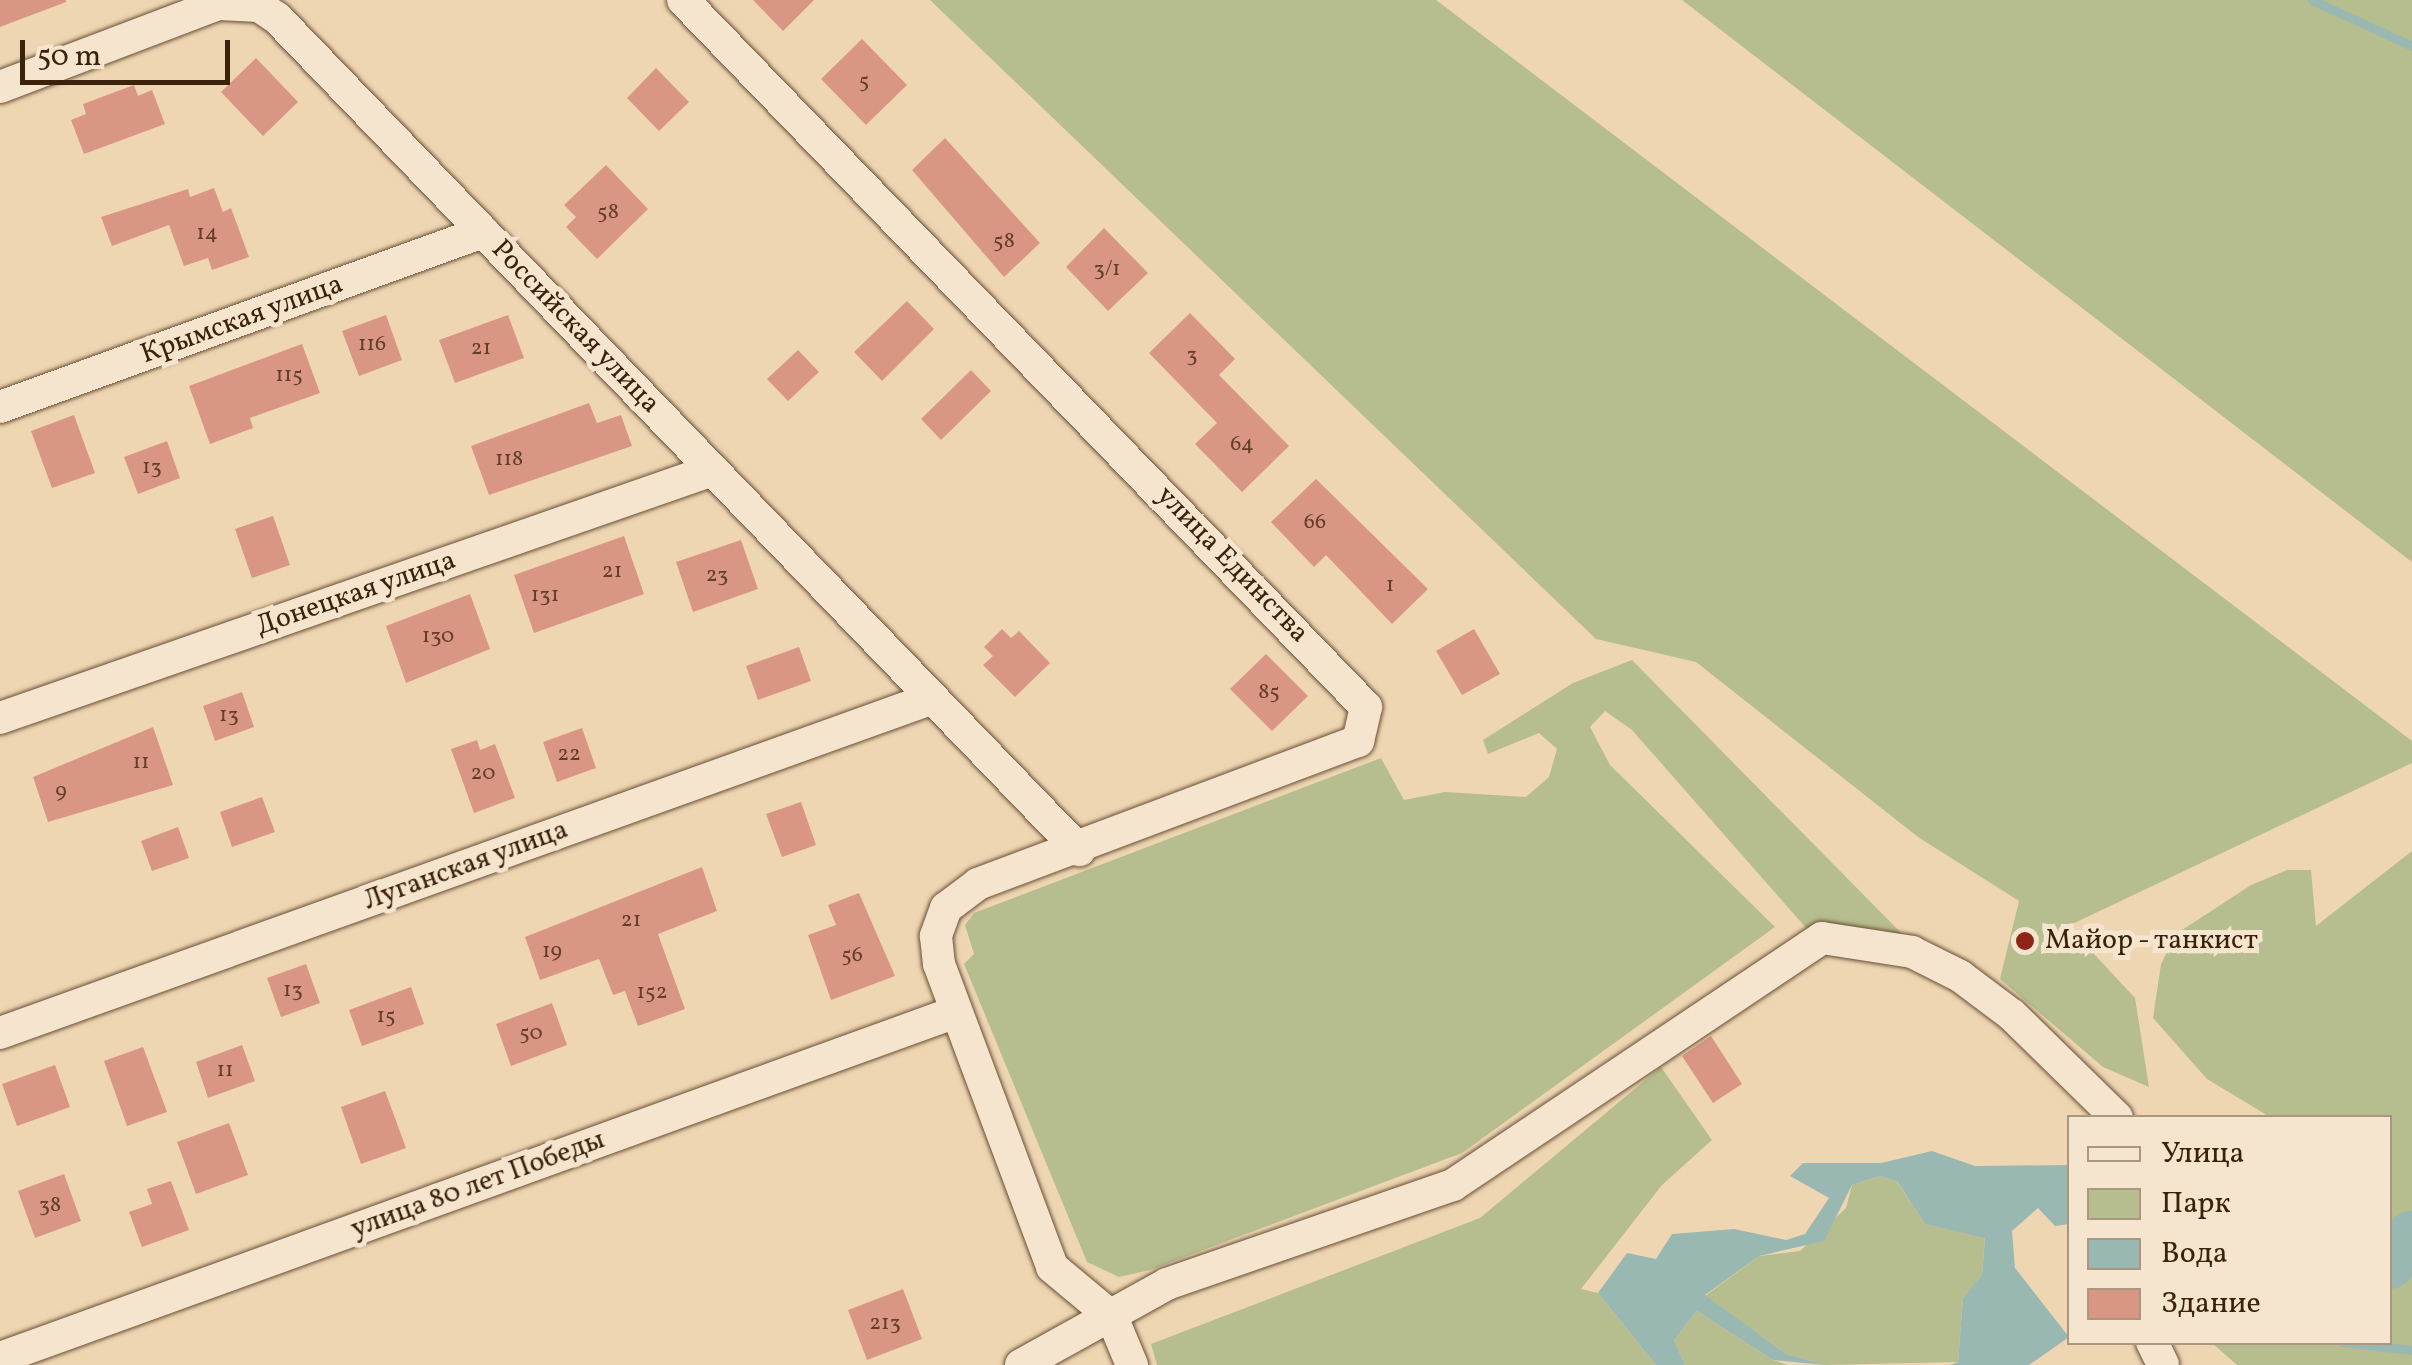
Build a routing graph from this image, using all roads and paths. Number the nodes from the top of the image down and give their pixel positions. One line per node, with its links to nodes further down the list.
1 (684, 0): 8 (street, улица Единства)
2 (0, 87): 3 (street, Российская улица)
3 (483, 232): 4 (street, Крымская улица); 5 (street, Российская улица)
4 (0, 407)
5 (713, 470): 6 (street, Российская улица); 7 (street, Донецкая улица)
6 (932, 698): 8 (street, Российская улица); 10 (street, Луганская улица)
7 (0, 718)
8 (1079, 850): 9 (street, улица Единства)
9 (956, 1012): 12 (street, улица Единства); 13 (street, улица 80 лет Победы)
10 (0, 1033)
11 (2113, 1115): 12 (street)
12 (1112, 1317): 14 (street); 15 (street)
13 (0, 1358)
14 (1021, 1365)
15 (1132, 1365)

